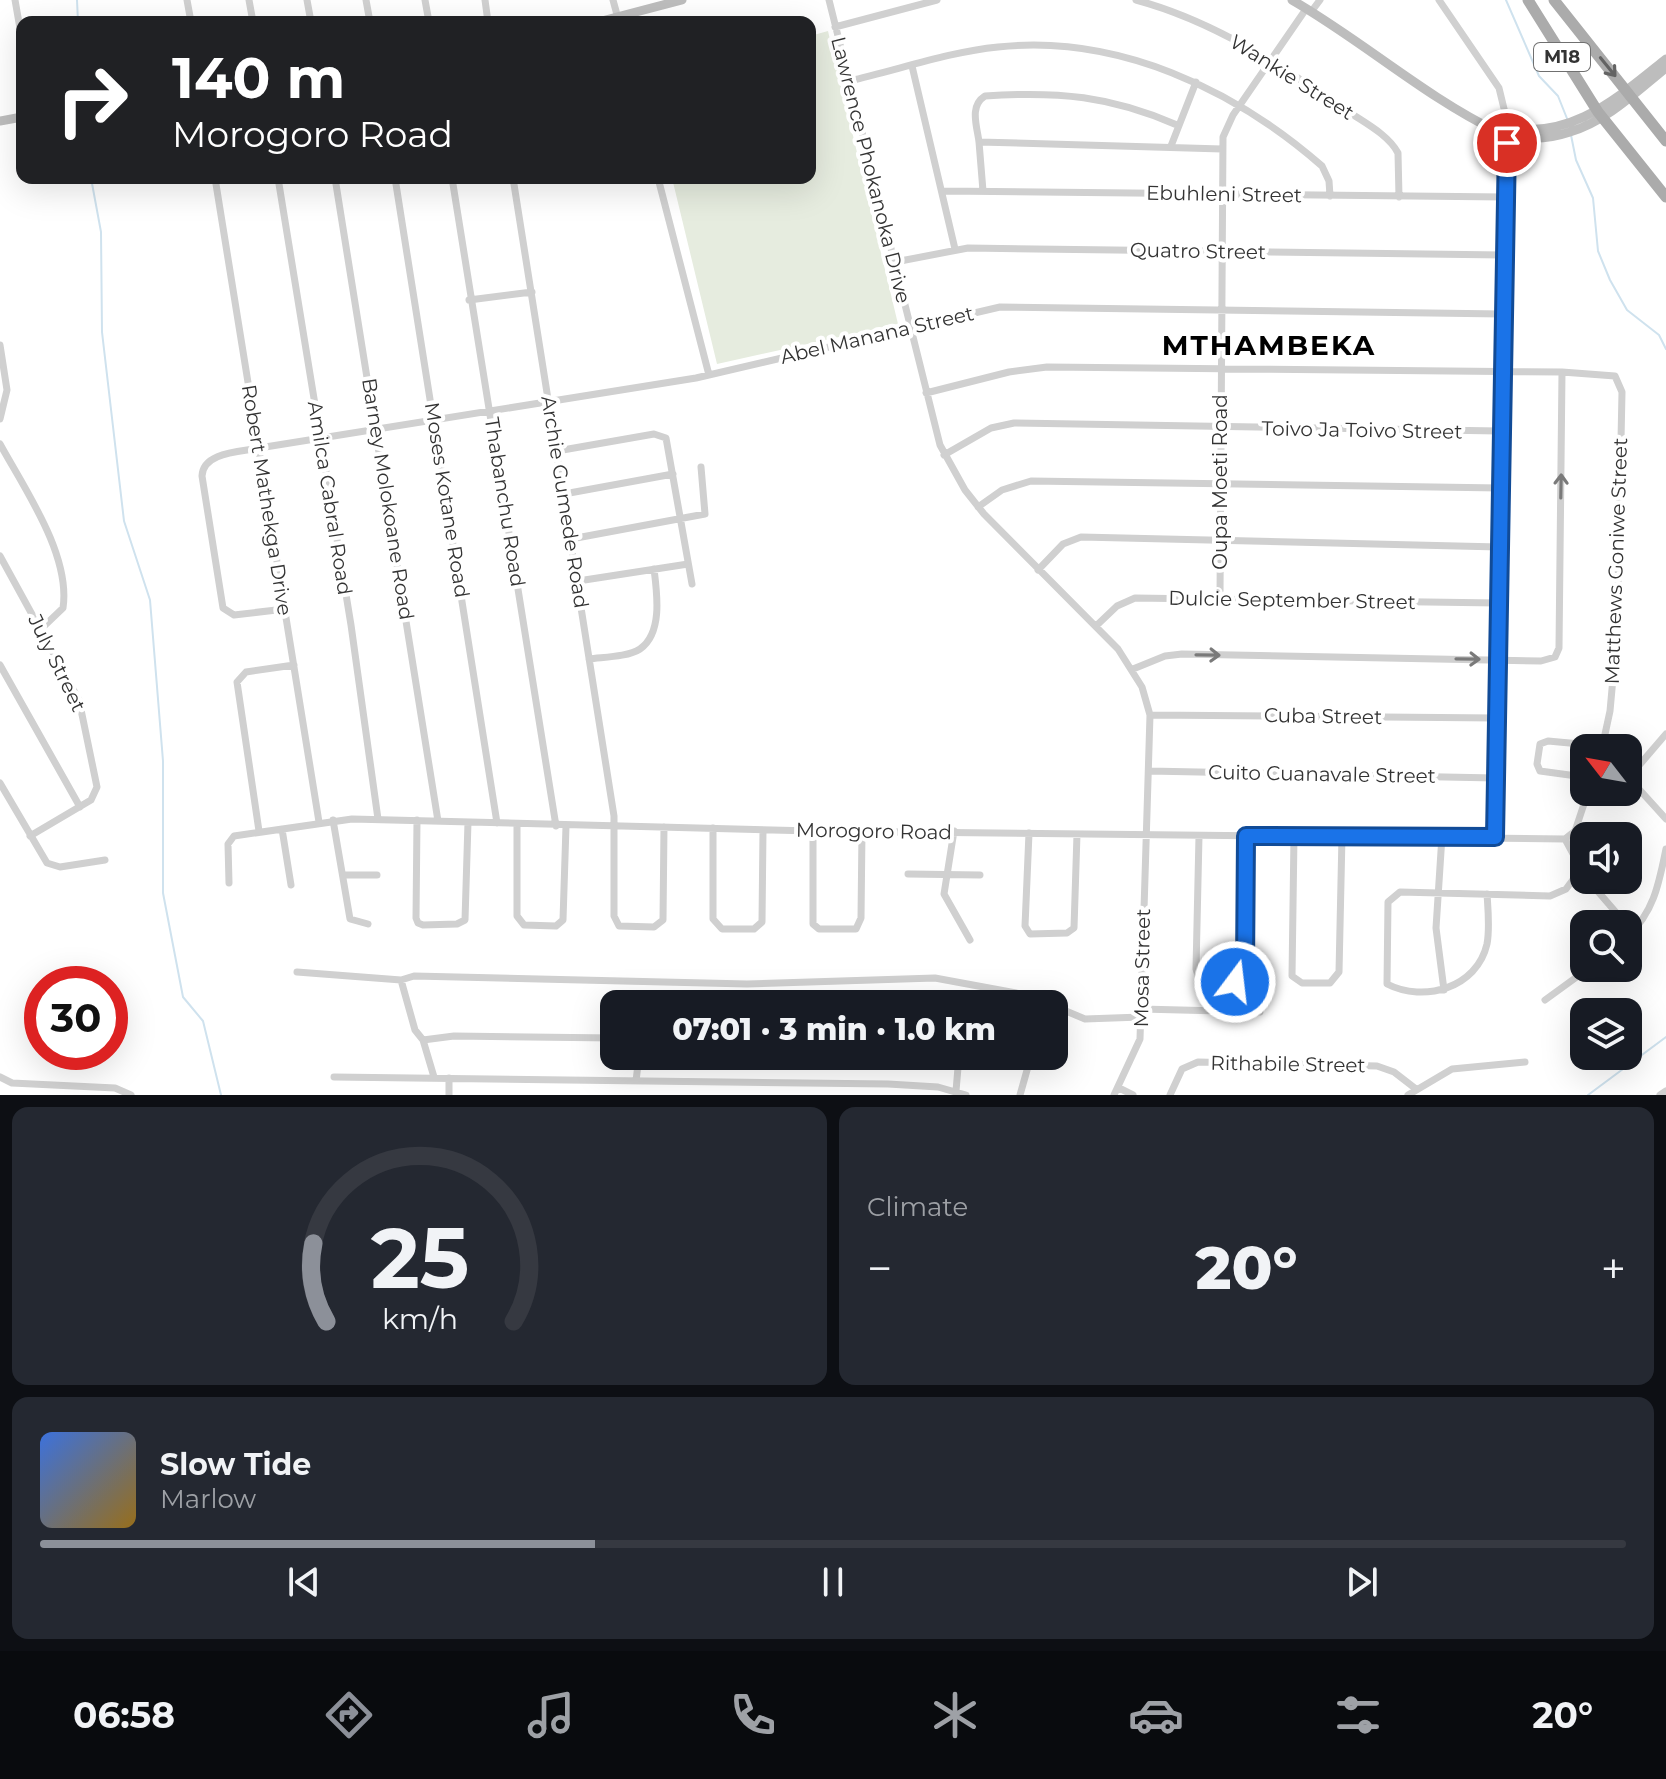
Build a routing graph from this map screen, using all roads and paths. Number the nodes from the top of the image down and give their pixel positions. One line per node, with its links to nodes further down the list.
1 (682, 0): 11 (street)
2 (829, 0): 12 (street, Lawrence Phokanoka Drive)
3 (937, 0): 12 (street)
4 (1136, 0): 13 (street, Wankie Street)
5 (1292, 0): 10 (street)
6 (1320, 0): 10 (street, Oupa Moeti Road)
7 (1439, 0): 23 (street)
8 (1528, 0): 21 (main road, M18)
9 (1554, 0): 19 (main road, M18, one-way to 19)
10 (1309, 10): 13 (street, Oupa Moeti Road); 23 (street)
11 (631, 16)
12 (835, 27): 17 (street, Lawrence Phokanoka Drive)
13 (1271, 59): 20 (street, Oupa Moeti Road); 39 (street, Wankie Street)
14 (1666, 59): 19 (street)
15 (912, 66): 17 (street); 18 (street); 35 (street)
16 (1666, 68): 19 (street)
17 (849, 81): 45 (street, Lawrence Phokanoka Drive)
18 (1196, 82): 20 (street); 22 (street)
19 (1629, 94): 21 (street); 24 (main road, M18)
20 (1238, 107): 27 (street, Oupa Moeti Road); 38 (street)
21 (1600, 115): 23 (street); 41 (main road, M18)
22 (1177, 125): 25 (street); 26 (street)
23 (1507, 131): 40 (street)
24 (1666, 141)
25 (979, 142): 26 (street); 36 (street)
26 (1171, 146): 27 (street)
27 (1222, 149): 37 (street, Oupa Moeti Road)
28 (216, 184): 66 (street, Robert Mathekga Drive)
29 (279, 184): 64 (street, Amilca Cabral Road)
30 (336, 184): 62 (street, Barney Molokoane Road)
31 (396, 184): 60 (street, Moses Kotane Road)
32 (453, 184): 47 (street, Thabanchu Road)
33 (514, 184): 46 (street, Archie Gumede Road)
34 (660, 184): 55 (street)
35 (943, 191): 36 (street, Ebuhleni Street); 42 (street)
36 (983, 191): 37 (street, Ebuhleni Street)
37 (1223, 193): 38 (street, Ebuhleni Street); 43 (street, Oupa Moeti Road)
38 (1330, 196): 39 (street, Ebuhleni Street)
39 (1399, 197): 40 (street, Ebuhleni Street)
40 (1504, 197): 44 (street)
41 (1666, 197)
42 (955, 249): 43 (street, Quatro Street); 45 (street, Quatro Street)
43 (1222, 252): 44 (street, Quatro Street); 48 (street, Oupa Moeti Road)
44 (1503, 255): 49 (street)
45 (895, 262): 50 (street, Lawrence Phokanoka Drive)
46 (532, 292): 47 (street); 57 (street, Archie Gumede Road)
47 (469, 300): 58 (street, Thabanchu Road)
48 (1220, 310): 49 (street, Abel Manana Street); 50 (street, Abel Manana Street); 52 (street, Oupa Moeti Road)
49 (1502, 314): 54 (street)
50 (910, 326): 55 (street, Abel Manana Street); 56 (street, Lawrence Phokanoka Drive)
51 (0, 345): 59 (street)
52 (1220, 370): 54 (street); 56 (street); 61 (street, Oupa Moeti Road)
53 (1562, 372): 54 (street); 91 (street, one-way to 53); 97 (street, Matthews Goniwe Street)
54 (1500, 373): 63 (street)
55 (709, 375): 57 (street, Abel Manana Street)
56 (926, 393): 68 (street, Lawrence Phokanoka Drive)
57 (549, 402): 58 (street, Abel Manana Street); 67 (street, Archie Gumede Road)
58 (491, 413): 60 (street, Abel Manana Street); 117 (street, Thabanchu Road)
59 (0, 419)
60 (435, 421): 62 (street, Abel Manana Street); 115 (street, Moses Kotane Road)
61 (1220, 429): 63 (street, Toivo Ja Toivo Street); 68 (street, Toivo Ja Toivo Street); 71 (street, Oupa Moeti Road)
62 (377, 430): 64 (street, Abel Manana Street); 112 (street, Barney Molokoane Road)
63 (1499, 431): 72 (street)
64 (321, 440): 66 (street, Abel Manana Street); 108 (street, Amilca Cabral Road)
65 (0, 444): 89 (street)
66 (259, 448): 87 (street, Robert Mathekga Drive); 87 (street, Abel Manana Street)
67 (557, 451): 70 (street); 73 (street, Archie Gumede Road)
68 (944, 455): 74 (street, Lawrence Phokanoka Drive)
69 (701, 467): 75 (street)
70 (673, 474): 73 (street); 75 (street)
71 (1218, 483): 72 (street); 74 (street); 77 (street, Oupa Moeti Road)
72 (1500, 488): 78 (street)
73 (564, 494): 76 (street, Archie Gumede Road)
74 (978, 507): 82 (street, Lawrence Phokanoka Drive)
75 (680, 519): 76 (street); 80 (street)
76 (571, 539): 83 (street, Archie Gumede Road)
77 (1218, 539): 78 (street); 82 (street); 85 (street, Oupa Moeti Road)
78 (1499, 547): 86 (street)
79 (0, 556): 89 (street, July Street)
80 (688, 564): 81 (street); 84 (street)
81 (654, 569): 83 (street); 90 (street)
82 (1038, 570): 88 (street, Lawrence Phokanoka Drive)
83 (578, 581): 90 (street, Archie Gumede Road)
84 (692, 584)
85 (1220, 597): 86 (street, Dulcie September Street); 88 (street, Dulcie September Street)
86 (1497, 603): 91 (street)
87 (285, 609): 93 (street, Robert Mathekga Drive)
88 (1096, 626): 94 (street, Lawrence Phokanoka Drive)
89 (41, 629): 107 (street, July Street)
90 (589, 659): 118 (street, Archie Gumede Road)
91 (1497, 659): 94 (street, one-way to 91); 96 (street)
92 (0, 665): 107 (street)
93 (294, 665): 113 (street, Robert Mathekga Drive); 123 (street)
94 (1133, 669): 95 (street, Lawrence Phokanoka Drive)
95 (1150, 715): 96 (street, Cuba Street); 101 (street, Lawrence Phokanoka Drive)
96 (1496, 718): 103 (street)
97 (1604, 734)
98 (1665, 738): 100 (street)
99 (1570, 743): 102 (street)
100 (1642, 762)
101 (1149, 771): 103 (street, Cuito Cuanavale Street); 129 (street, Lawrence Phokanoka Drive)
102 (1570, 775)
103 (1495, 778): 136 (street)
104 (0, 783): 130 (street)
105 (1642, 792): 109 (street)
106 (1583, 806): 137 (street)
107 (80, 807): 130 (street)
108 (378, 819): 110 (street, Morogoro Road); 111 (street, Morogoro Road)
109 (1666, 819)
110 (333, 820): 113 (street, Morogoro Road); 142 (street)
111 (417, 820): 112 (street, Morogoro Road); 114 (street)
112 (438, 821): 114 (street, Morogoro Road)
113 (319, 822): 121 (street, Morogoro Road)
114 (468, 822): 115 (street, Morogoro Road)
115 (497, 823): 116 (street, Morogoro Road)
116 (517, 825): 117 (street, Morogoro Road); 117 (street, Thabanchu Road)
117 (561, 826): 118 (street, Morogoro Road)
118 (615, 827): 119 (street, Morogoro Road); 119 (street, Archie Gumede Road)
119 (664, 827): 120 (street, Morogoro Road)
120 (713, 828): 122 (street, Morogoro Road); 122 (street)
121 (282, 829): 123 (street, Morogoro Road); 148 (street)
122 (763, 830): 124 (street, Morogoro Road)
123 (259, 831): 146 (street, Morogoro Road)
124 (813, 831): 125 (street, Morogoro Road); 125 (street)
125 (862, 831): 126 (street, Morogoro Road)
126 (954, 831): 127 (street, Morogoro Road); 144 (street)
127 (1029, 833): 128 (street, Morogoro Road); 128 (street)
128 (1077, 834): 129 (street, Morogoro Road)
129 (1145, 835): 131 (street, Morogoro Road); 165 (street, Mosa Street)
130 (30, 836): 140 (street)
131 (1199, 836): 132 (street, Morogoro Road); 132 (street)
132 (1246, 836): 133 (street, Morogoro Road)
133 (1294, 836): 134 (street, Morogoro Road); 134 (street)
134 (1342, 836): 135 (street, Morogoro Road)
135 (1442, 836): 136 (street, Morogoro Road); 150 (street)
136 (1495, 837): 137 (street, Morogoro Road)
137 (1565, 839): 138 (street)
138 (1570, 848)
139 (1666, 849): 149 (street)
140 (105, 860)
141 (908, 874): 144 (street)
142 (343, 875): 143 (street); 155 (street)
143 (377, 875)
144 (947, 875): 145 (street); 156 (street)
145 (980, 875)
146 (229, 883)
147 (1570, 884): 151 (street)
148 (291, 885)
149 (1662, 889): 154 (street)
150 (1438, 893): 151 (street); 161 (street); 161 (street)
151 (1487, 894): 161 (street)
152 (1600, 894): 153 (street)
153 (1613, 910)
154 (1642, 920)
155 (368, 924)
156 (970, 940)
157 (297, 972): 158 (street)
158 (401, 980): 160 (street); 167 (street)
159 (1570, 982): 162 (street)
160 (1000, 990)
161 (1444, 990)
162 (1545, 1000)
163 (1068, 1012): 165 (street)
164 (1260, 1012): 165 (street)
165 (1141, 1013): 181 (street, Mosa Street)
166 (600, 1038): 167 (street)
167 (423, 1040): 174 (street)
168 (1525, 1062): 178 (street)
169 (637, 1070): 176 (street)
170 (958, 1070): 179 (street)
171 (1027, 1070): 186 (street)
172 (0, 1077): 182 (street)
173 (334, 1077): 174 (street)
174 (434, 1077): 175 (street)
175 (449, 1078): 176 (street); 183 (street)
176 (636, 1081): 177 (street)
177 (888, 1084): 179 (street); 184 (street)
178 (1416, 1089): 188 (street, Rithabile Street); 189 (street)
179 (956, 1091): 185 (street)
180 (1666, 1091): 190 (street)
181 (1116, 1092): 187 (street)
182 (131, 1095)
183 (449, 1095)
184 (887, 1095)
185 (966, 1095)
186 (1020, 1095)
187 (1133, 1095)
188 (1170, 1095)
189 (1408, 1095)
190 (1660, 1095)

